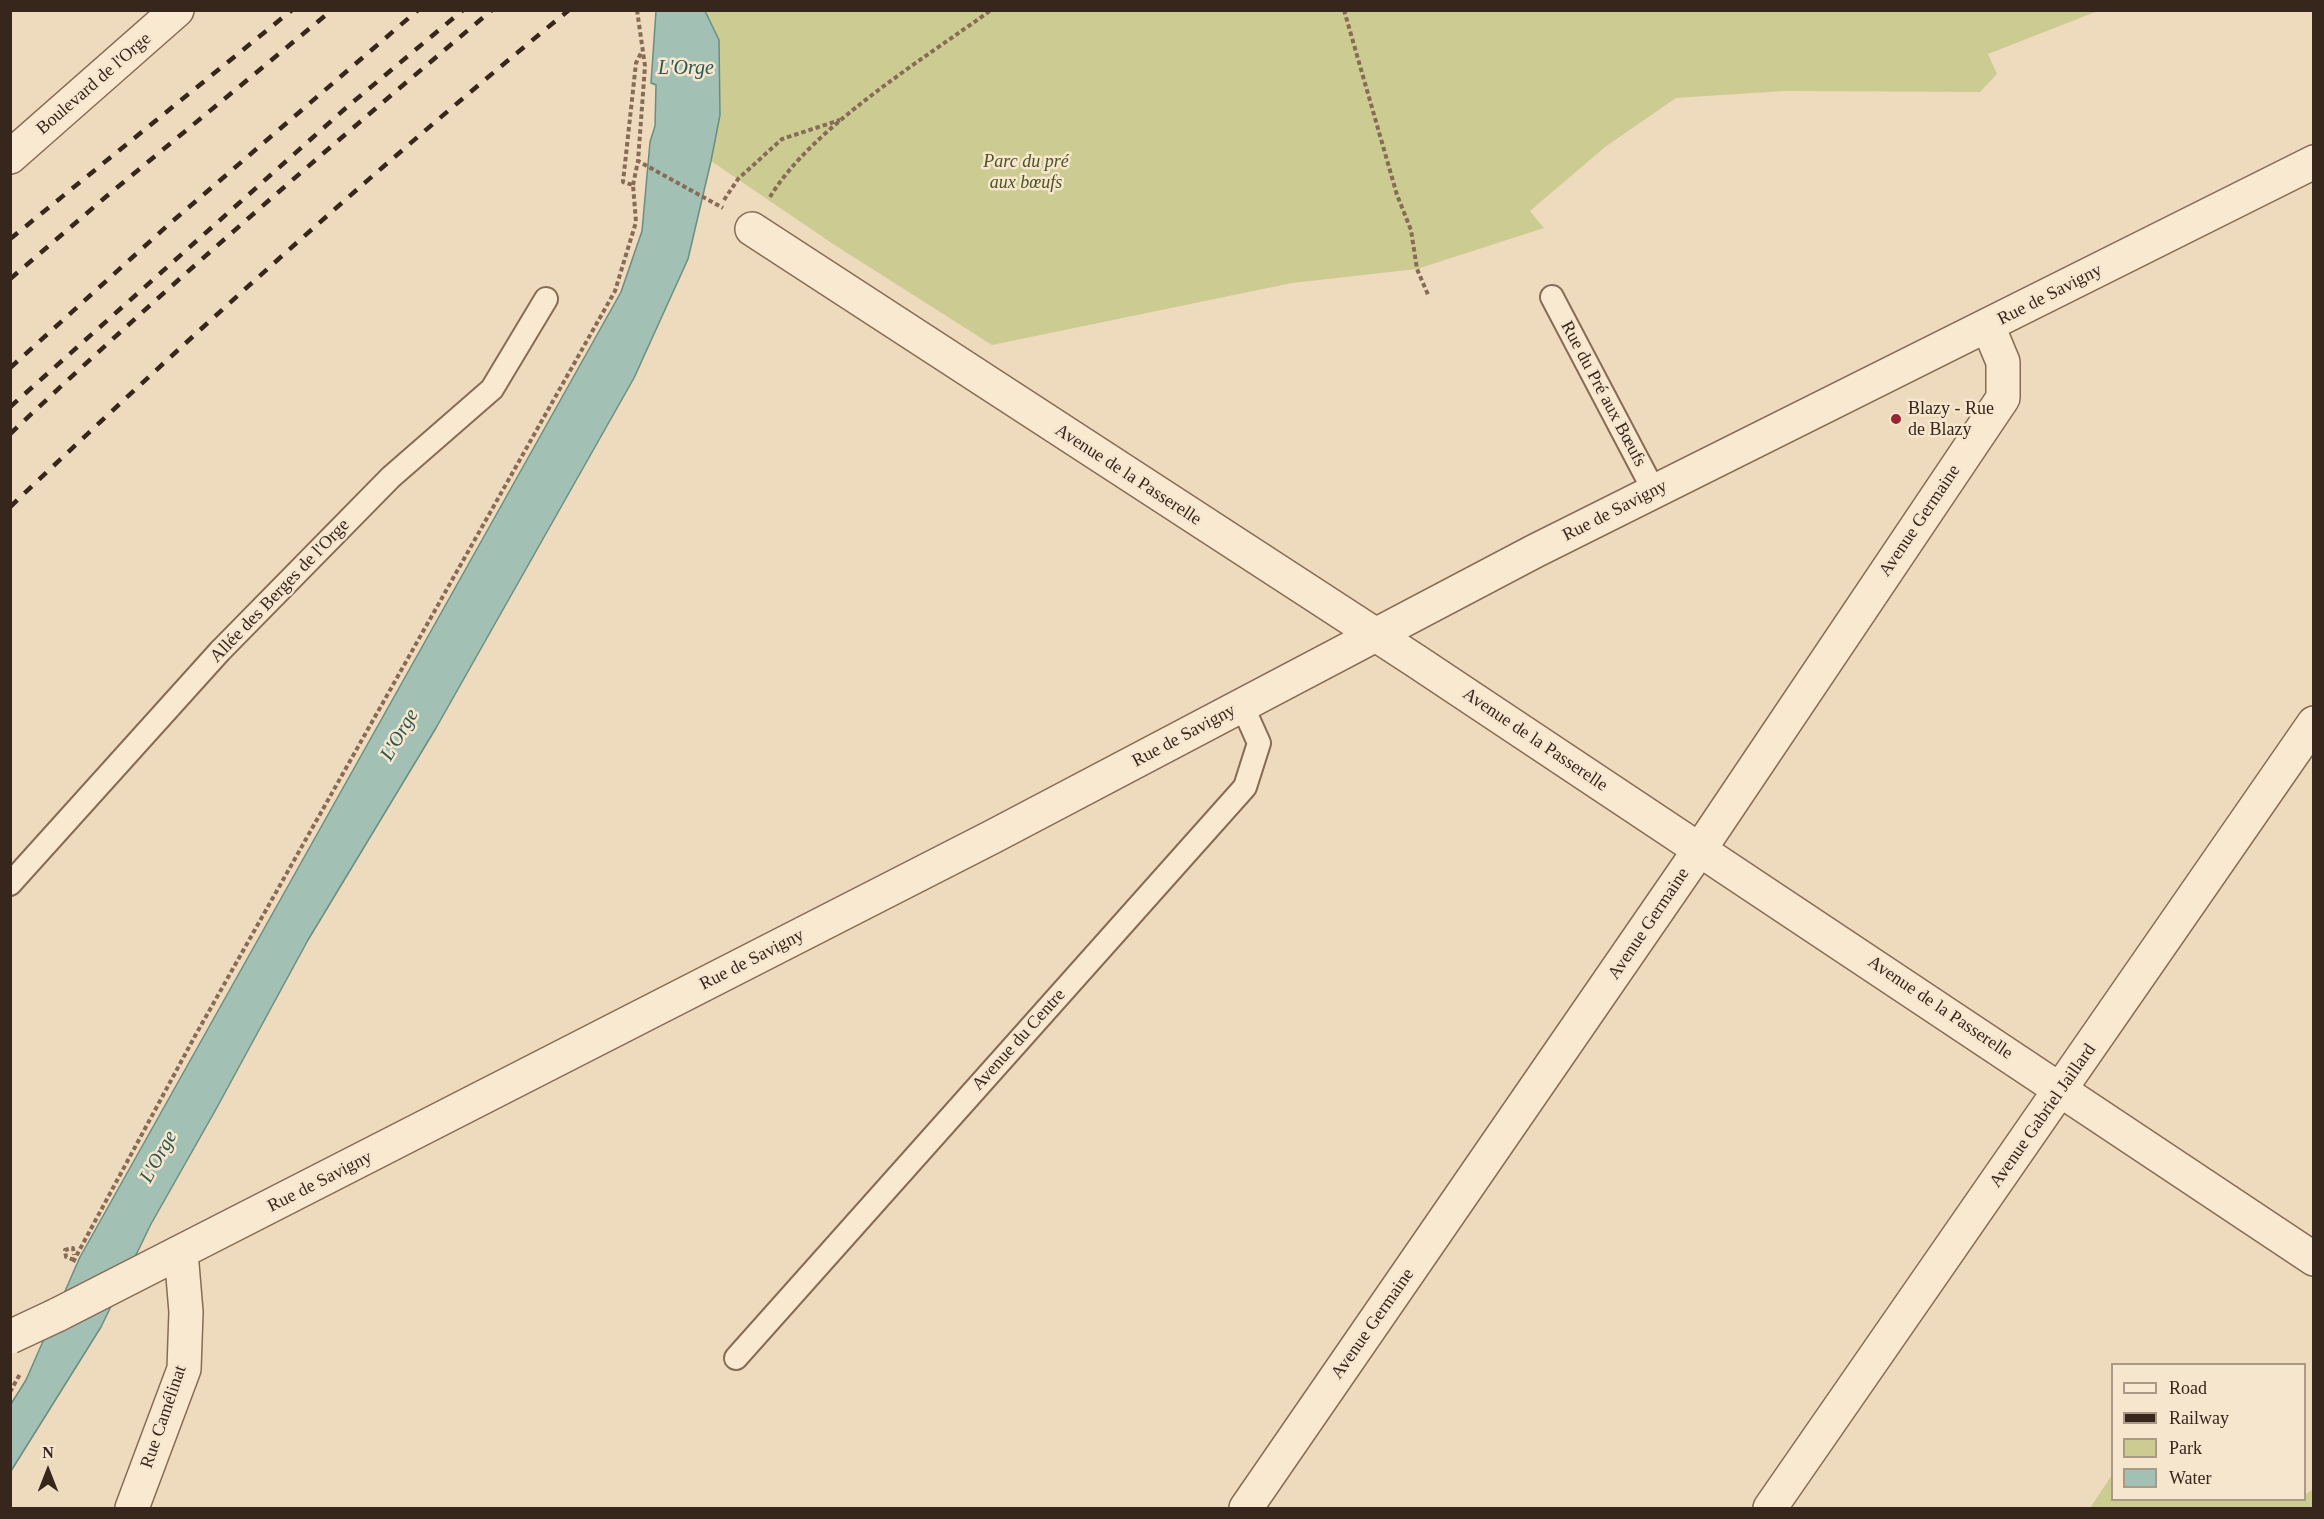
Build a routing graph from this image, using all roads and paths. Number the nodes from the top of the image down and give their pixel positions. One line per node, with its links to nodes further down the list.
1 (177, 10): 7 (street, Boulevard de l'Orge)
2 (637, 10): 5 (path)
3 (991, 10): 6 (path)
4 (1344, 10): 12 (path)
5 (642, 51): 8 (path); 10 (path)
6 (842, 119): 8 (path); 11 (path)
7 (10, 157)
8 (638, 161): 10 (path)
9 (2313, 162): 15 (street, Rue de Savigny)
10 (633, 185): 24 (path)
11 (752, 229): 17 (street, Avenue de la Passerelle)
12 (1429, 297)
13 (1552, 297): 16 (lane, Rue du Pré aux Bœufs)
14 (546, 299): 21 (lane, Allée des Berges de l'Orge)
15 (1988, 326): 16 (street, Rue de Savigny); 20 (street, Avenue Germaine)
16 (1654, 491): 17 (street, Rue de Savigny)
17 (1373, 634): 18 (street, Rue de Savigny); 20 (street, Avenue de la Passerelle)
18 (1242, 705): 23 (street, Rue de Savigny); 27 (lane, Avenue du Centre)
19 (2313, 723): 22 (street, Avenue Gabriel Jaillard)
20 (1700, 849): 22 (street, Avenue de la Passerelle); 29 (street, Avenue Germaine)
21 (10, 884)
22 (2062, 1089): 25 (street, Avenue de la Passerelle); 30 (street, Avenue Gabriel Jaillard)
23 (182, 1252): 26 (street, Rue de Savigny, bridge); 28 (street, Rue Camélinat)
24 (74, 1256)
25 (2313, 1259)
26 (10, 1337)
27 (736, 1358)
28 (132, 1509)
29 (1246, 1509)
30 (1770, 1509)

